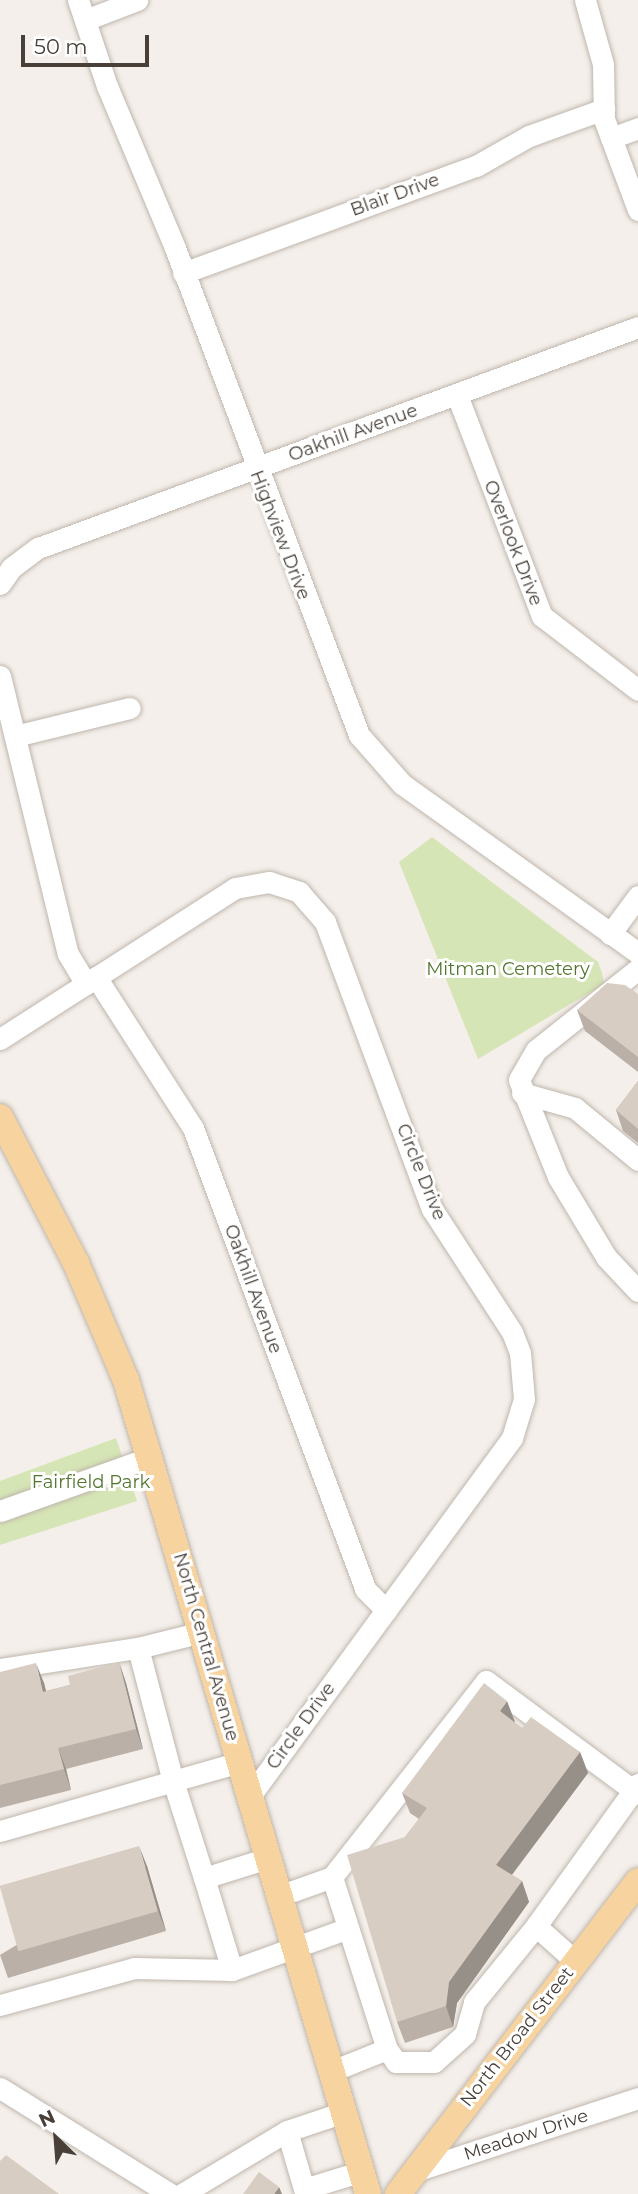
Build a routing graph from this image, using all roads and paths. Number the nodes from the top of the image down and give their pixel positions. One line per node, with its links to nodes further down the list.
1 (137, 0): 3 (street)
2 (585, 0): 4 (street)
3 (82, 10): 8 (street, Highview Drive)
4 (604, 109): 6 (street); 8 (street, Blair Drive)
5 (638, 128): 6 (street)
6 (611, 138): 7 (street)
7 (638, 210)
8 (183, 273): 11 (street, Highview Drive)
9 (638, 327): 10 (street, Oakhill Avenue)
10 (457, 395): 11 (street, Oakhill Avenue); 14 (street, Overlook Drive)
11 (256, 469): 12 (street, Oakhill Avenue); 18 (street, Highview Drive)
12 (0, 584)
13 (0, 676): 16 (street, Oakhill Avenue)
14 (638, 690)
15 (130, 708): 16 (street)
16 (15, 736): 21 (street, Oakhill Avenue)
17 (638, 897): 18 (street)
18 (610, 934): 19 (street, Highview Drive)
19 (638, 953)
20 (638, 969): 23 (street)
21 (91, 981): 22 (street, Circle Drive); 29 (street, Oakhill Avenue); 29 (street, Circle Drive)
22 (0, 1039)
23 (522, 1093): 25 (street); 26 (street)
24 (0, 1117): 27 (main road, North Central Avenue)
25 (638, 1160)
26 (638, 1291)
27 (151, 1457): 28 (street); 30 (main road, North Central Avenue)
28 (0, 1511)
29 (387, 1610): 36 (street, Circle Drive)
30 (202, 1632): 31 (street); 33 (main road, North Central Avenue)
31 (138, 1648): 32 (street); 34 (street)
32 (0, 1669)
33 (240, 1762): 34 (street); 36 (main road, North Central Avenue)
34 (173, 1781): 37 (street); 40 (street)
35 (636, 1790): 39 (street); 43 (street)
36 (250, 1796): 38 (main road, North Central Avenue)
37 (0, 1831)
38 (268, 1858): 40 (street); 42 (main road, North Central Avenue)
39 (332, 1877): 42 (street); 44 (street)
40 (204, 1878): 47 (street)
41 (638, 1881): 46 (main road, North Broad Street)
42 (279, 1896): 45 (main road, North Central Avenue)
43 (536, 1926): 46 (street); 49 (street)
44 (346, 1929): 45 (street); 49 (street)
45 (295, 1949): 47 (street); 50 (main road, North Central Avenue)
46 (575, 1961): 55 (main road, North Broad Street)
47 (232, 1970): 48 (street)
48 (0, 2005)
49 (387, 2049): 50 (street)
50 (332, 2071): 53 (main road, North Central Avenue)
51 (0, 2088): 58 (street)
52 (638, 2098): 55 (street, Meadow Drive)
53 (344, 2112): 54 (street); 56 (main road, North Central Avenue)
54 (287, 2130): 57 (street); 59 (street)
55 (415, 2171): 60 (main road, North Broad Street)
56 (365, 2183): 57 (street)
57 (302, 2191)
58 (170, 2194)
59 (182, 2194)
60 (398, 2194)

